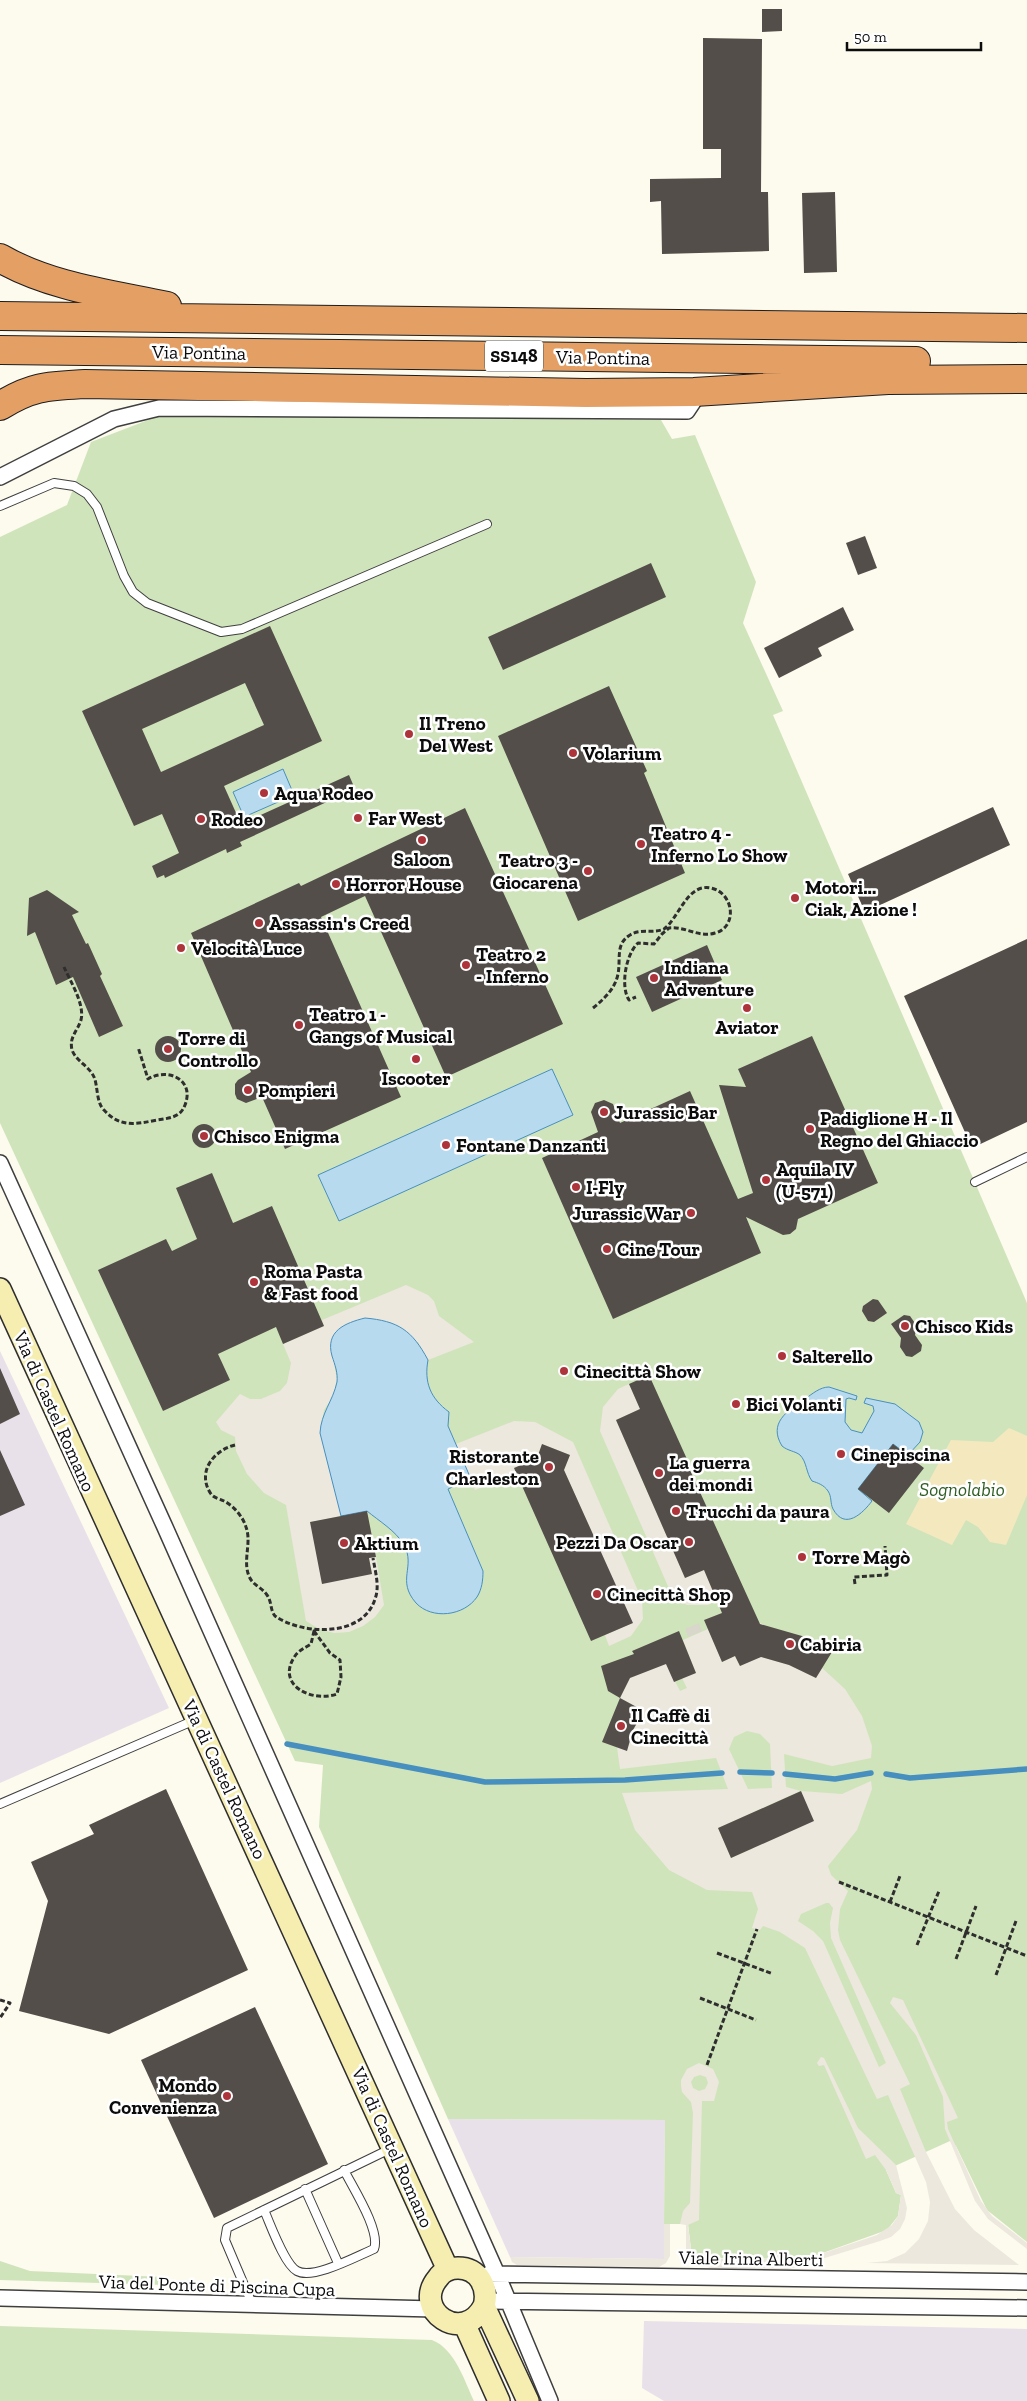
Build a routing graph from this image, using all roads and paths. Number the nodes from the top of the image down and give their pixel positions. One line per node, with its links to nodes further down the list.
1 (0, 258): 3 (highway)
2 (0, 316): 3 (highway, Via Pontina / SS148)
3 (227, 319): 4 (highway, Via Pontina / SS148)
4 (1027, 328)
5 (0, 350): 6 (highway, Via Pontina / SS148)
6 (1027, 363)
7 (1027, 380): 8 (highway)
8 (694, 392): 9 (highway); 10 (street)
9 (0, 406)
10 (0, 477)
11 (0, 506): 12 (lane)
12 (487, 524)
13 (64, 967): 16 (path)
14 (636, 997): 15 (path)
15 (593, 1008)
16 (138, 1047)
17 (1027, 1157): 19 (lane)
18 (0, 1163): 58 (street)
19 (975, 1182)
20 (0, 1289): 26 (street, Via di Castel Romano)
21 (235, 1445): 25 (path)
22 (886, 1546): 24 (path)
23 (373, 1558): 25 (path)
24 (855, 1584)
25 (314, 1630): 25 (path)
26 (197, 1719): 27 (lane); 51 (street, Via di Castel Romano)
27 (0, 1804)
28 (900, 1876): 31 (path)
29 (839, 1882): 31 (path)
30 (939, 1891): 33 (path)
31 (890, 1902): 33 (path)
32 (976, 1906): 36 (path)
33 (928, 1917): 36 (path); 37 (path)
34 (1016, 1921): 38 (path)
35 (756, 1929): 42 (path)
36 (966, 1932): 38 (path); 41 (path)
37 (917, 1945)
38 (1006, 1947): 40 (path); 44 (path)
39 (717, 1953): 42 (path)
40 (1027, 1956)
41 (956, 1960)
42 (744, 1963): 43 (path); 47 (path)
43 (772, 1974)
44 (996, 1975)
45 (700, 1998): 47 (path)
46 (0, 2000): 48 (path)
47 (727, 2008): 49 (path); 50 (path)
48 (0, 2018)
49 (756, 2020)
50 (706, 2065)
51 (393, 2148): 52 (lane); 56 (street, Via di Castel Romano)
52 (344, 2170): 53 (lane); 55 (lane)
53 (305, 2189): 54 (lane); 55 (lane)
54 (264, 2210): 55 (lane); 63 (lane)
55 (338, 2264)
56 (448, 2270): 57 (street); 65 (street)
57 (475, 2274): 58 (street, Viale Irina Alberti); 62 (street)
58 (497, 2274): 59 (street, Viale Irina Alberti); 61 (street)
59 (1027, 2282)
60 (0, 2298): 63 (street, Via del Ponte di Piscina Cupa)
61 (509, 2302): 62 (street); 64 (street); 68 (street)
62 (485, 2303): 66 (street); 68 (street)
63 (253, 2306): 65 (street, Via del Ponte di Piscina Cupa)
64 (1027, 2308)
65 (434, 2309): 66 (street)
66 (464, 2323): 67 (street)
67 (490, 2381): 68 (street); 69 (street)
68 (536, 2395)
69 (499, 2401)

